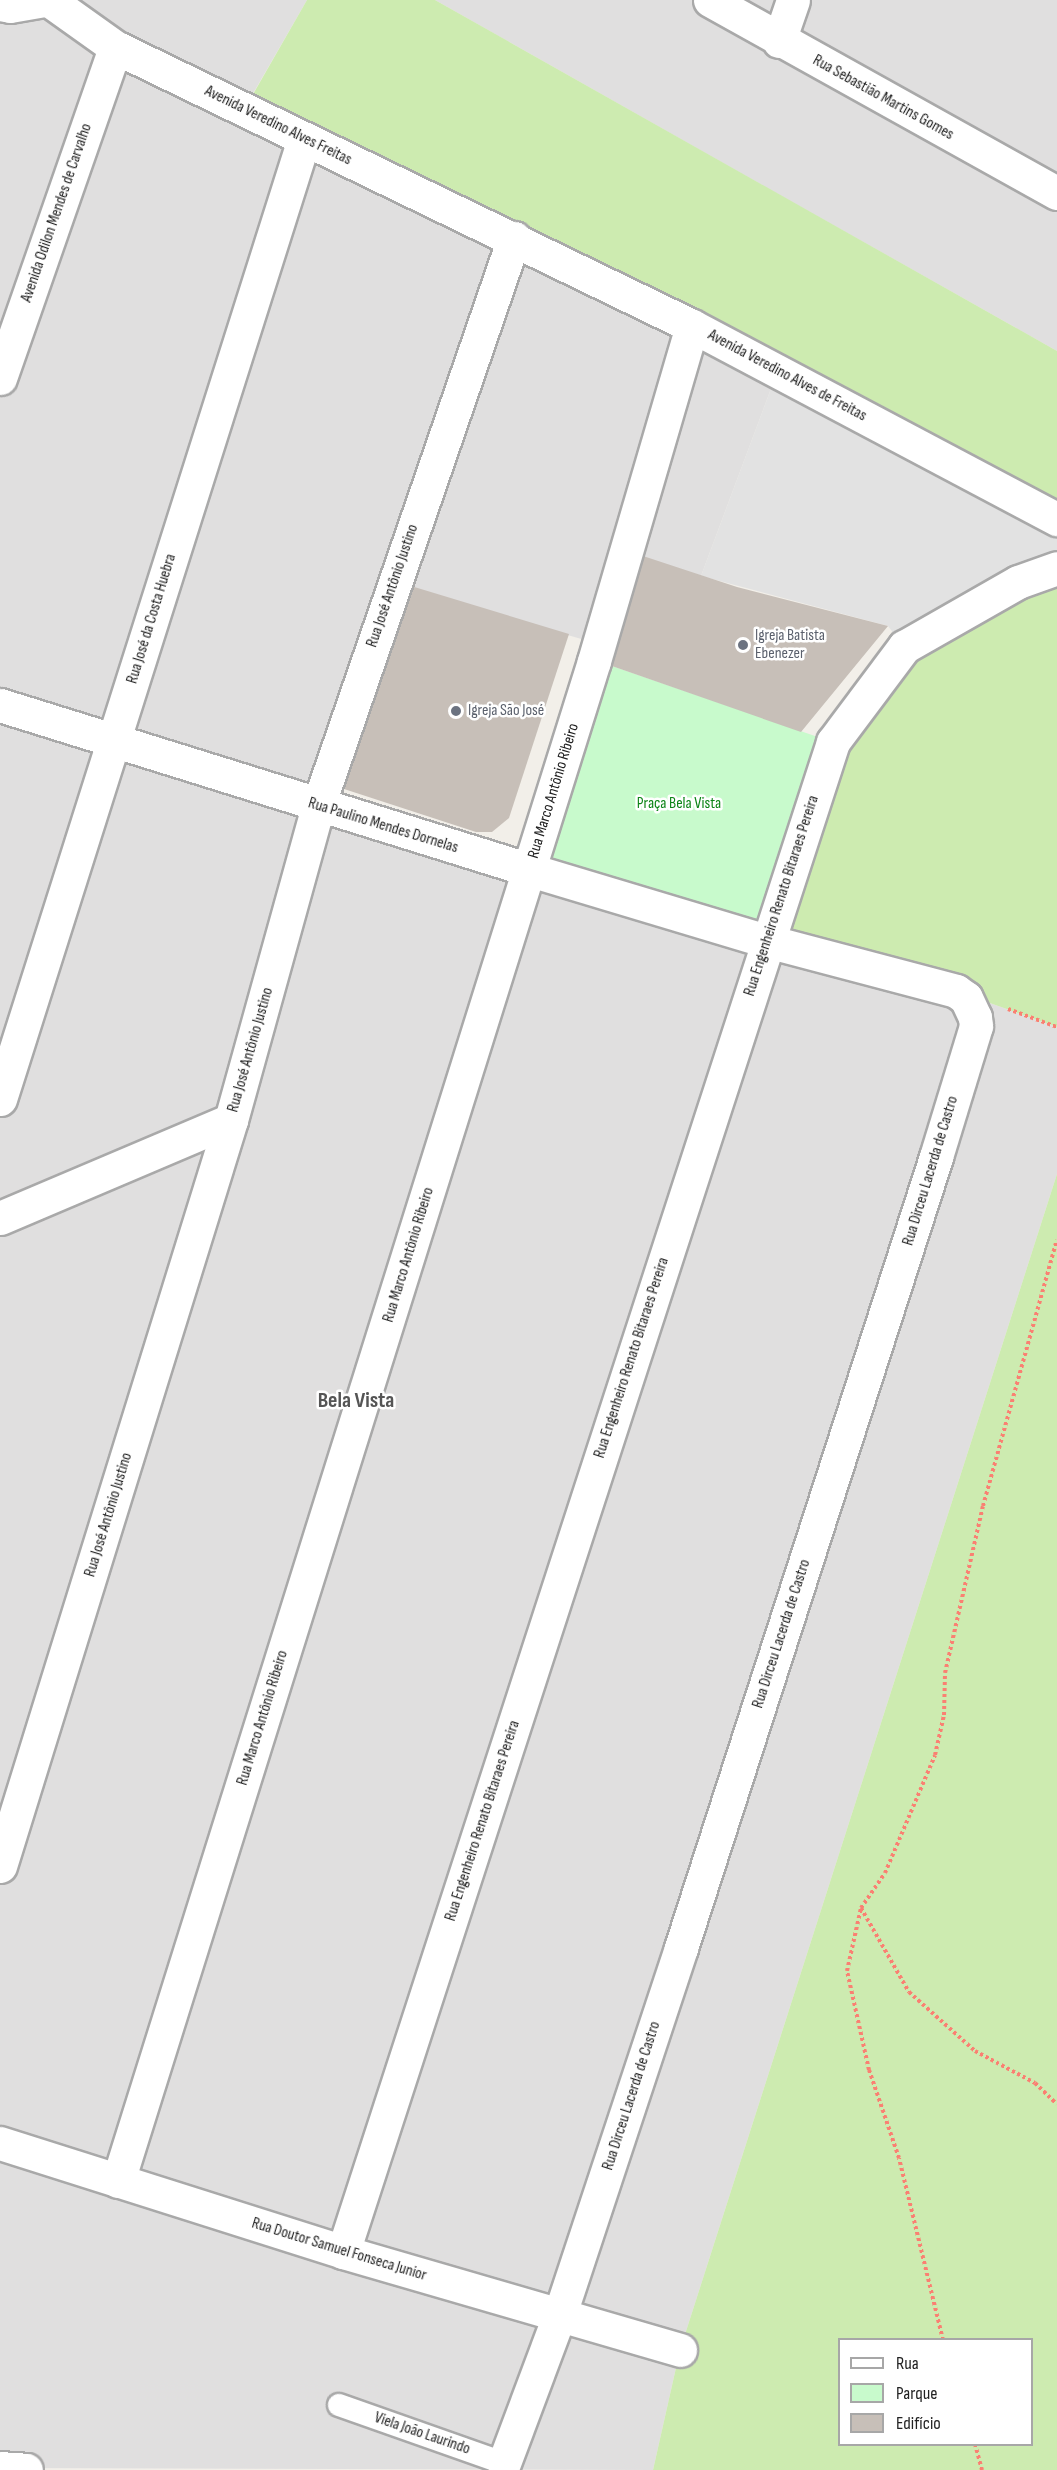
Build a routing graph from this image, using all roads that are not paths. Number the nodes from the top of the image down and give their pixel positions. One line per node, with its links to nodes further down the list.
1 (44, 0): 5 (street)
2 (49, 0): 7 (street, Avenida Veredino Alves Freitas)
3 (710, 0): 6 (street, Rua Sebastião Martins Gomes)
4 (793, 0): 6 (street)
5 (0, 3)
6 (779, 41): 9 (street, Rua Sebastião Martins Gomes)
7 (116, 47): 8 (street, Avenida Veredino Alves Freitas); 12 (street, Avenida Odilon Mendes de Carvalho)
8 (304, 139): 10 (street, Avenida Veredino Alves Freitas); 16 (street, Rua José da Costa Huebra)
9 (1057, 193)
10 (514, 238): 11 (street, Avenida Veredino Alves de Freitas); 17 (street, Rua José Antônio Justino)
11 (692, 326): 13 (street, Avenida Veredino Alves de Freitas); 18 (street, Rua Marco Antônio Ribeiro)
12 (0, 378)
13 (1057, 519)
14 (1057, 568): 19 (street, Rua Engenheiro Renato Bitaraes Pereira)
15 (0, 705): 16 (street, Rua Paulino Mendes Dornelas)
16 (114, 742): 17 (street, Rua Paulino Mendes Dornelas); 20 (street, Rua José da Costa Huebra)
17 (318, 806): 18 (street, Rua Paulino Mendes Dornelas); 21 (street, Rua José Antônio Justino)
18 (530, 870): 19 (street, Rua Paulino Mendes Dornelas); 25 (street, Rua Marco Antônio Ribeiro)
19 (767, 941): 26 (street, Rua Engenheiro Renato Bitaraes Pereira); 27 (street, Rua Dirceu Lacerda de Castro)
20 (0, 1100)
21 (231, 1120): 22 (street); 23 (street, Rua José Antônio Justino)
22 (0, 1218)
23 (0, 1866)
24 (0, 2143): 25 (street, Rua Doutor Samuel Fonseca Junior)
25 (118, 2181): 26 (street, Rua Doutor Samuel Fonseca Junior)
26 (343, 2252): 27 (street, Rua Doutor Samuel Fonseca Junior)
27 (559, 2316): 28 (street, Rua Doutor Samuel Fonseca Junior); 30 (street, Rua Dirceu Lacerda de Castro)
28 (680, 2350)
29 (339, 2405): 30 (lane, Viela João Laurindo)
30 (504, 2463)
31 (0, 2468): 32 (street)
32 (26, 2470)

